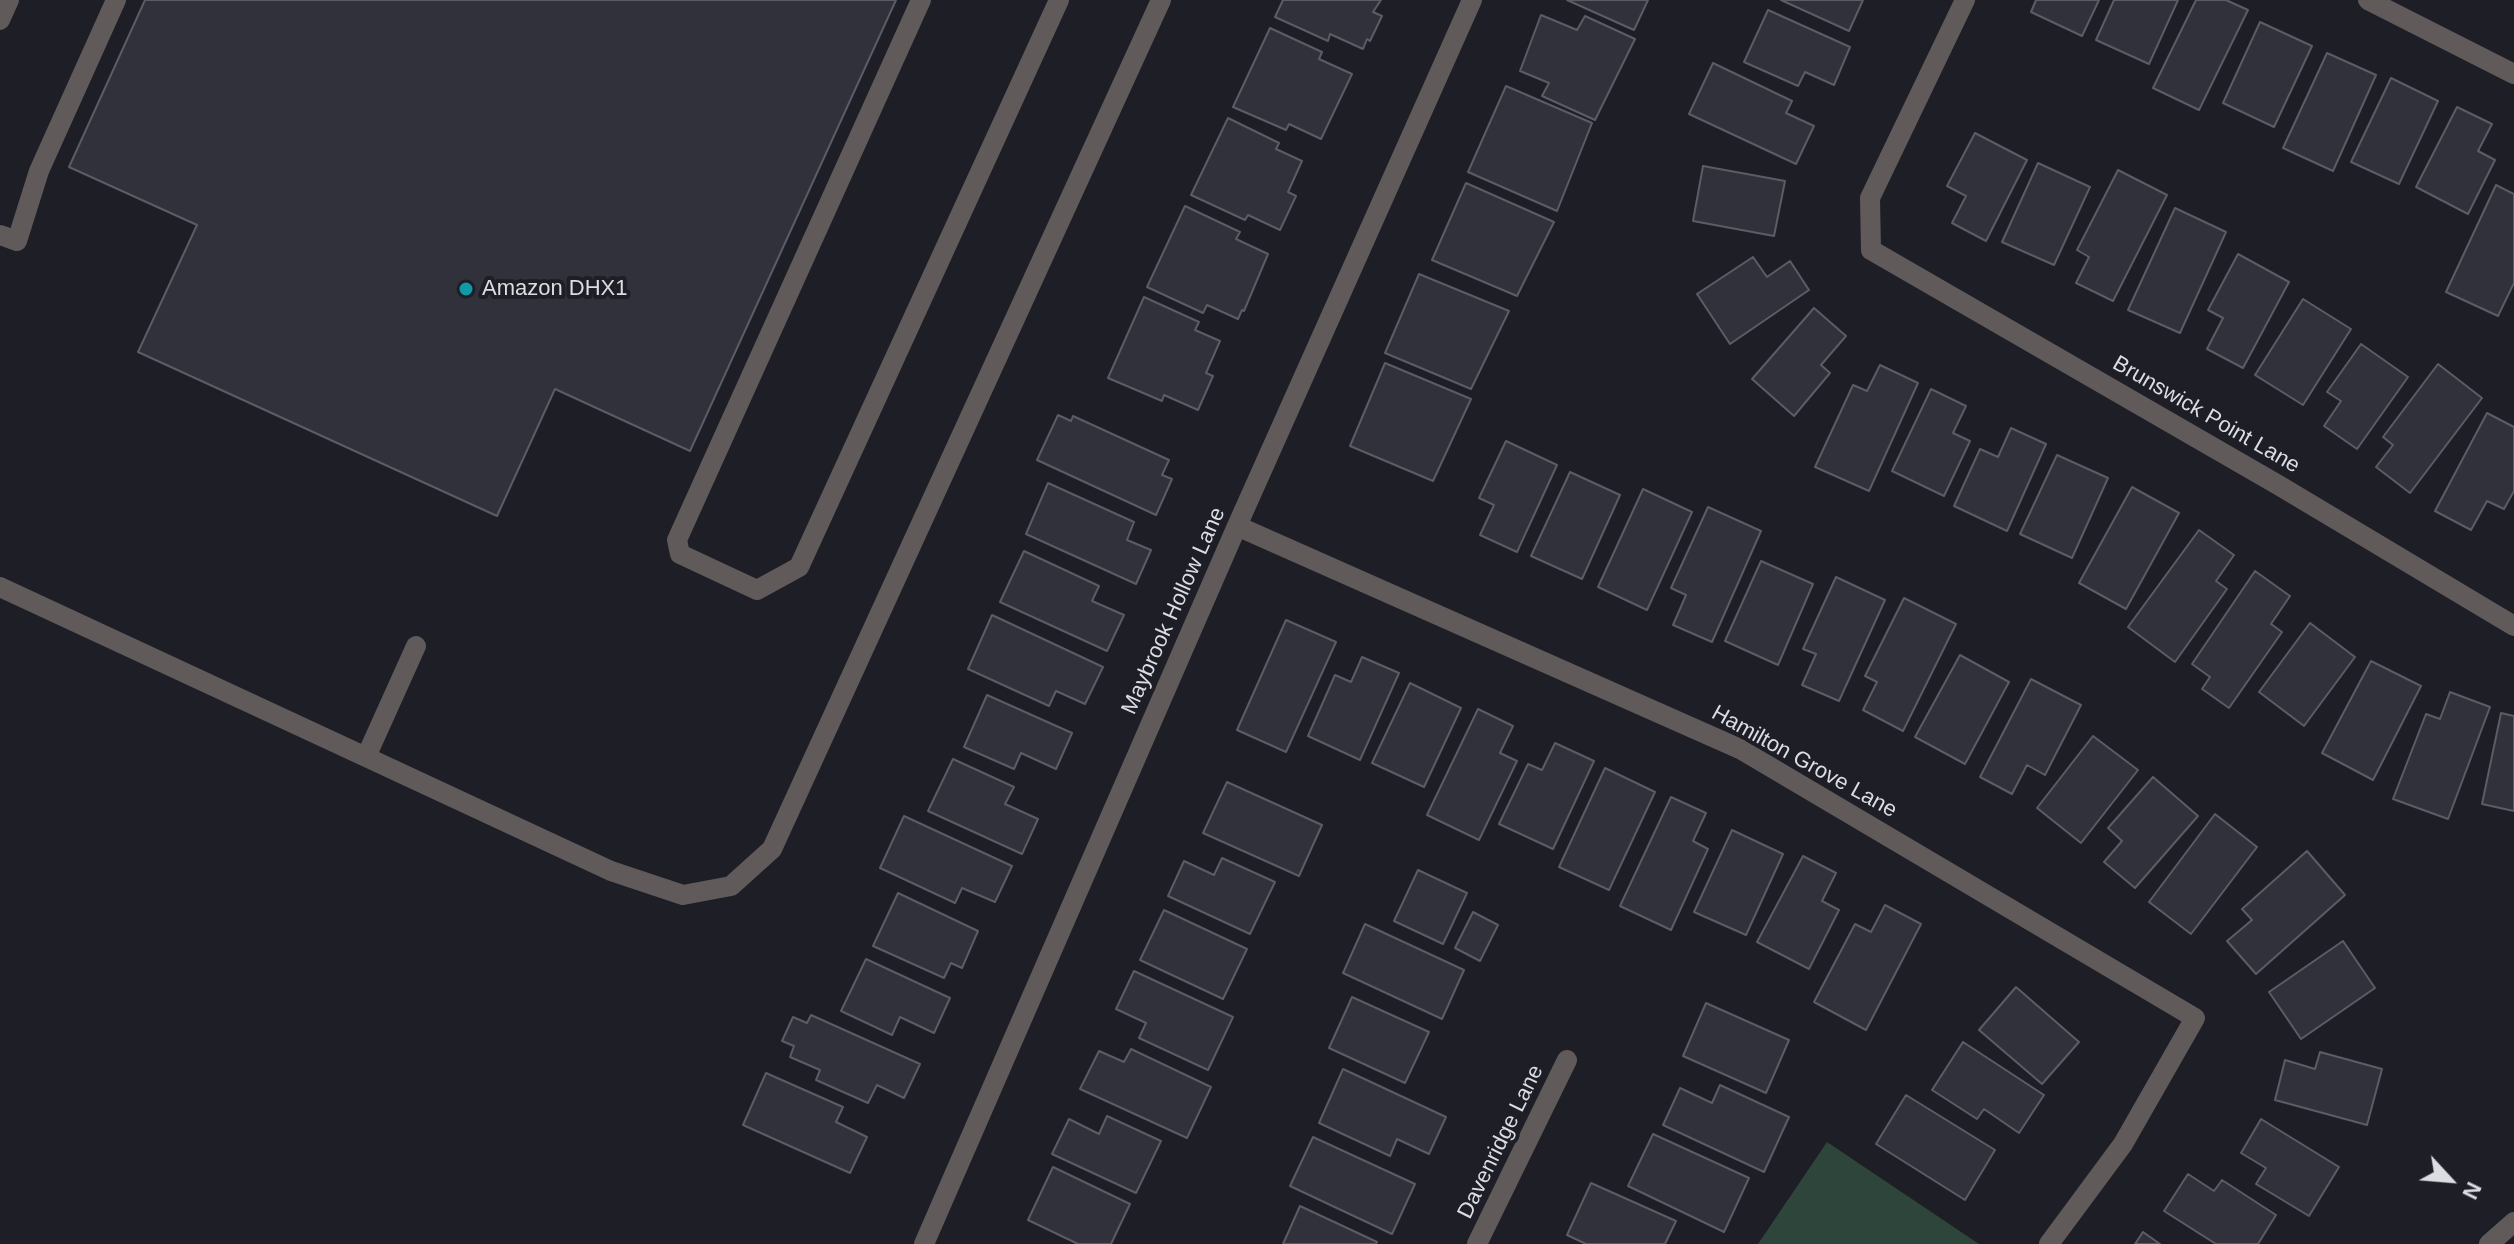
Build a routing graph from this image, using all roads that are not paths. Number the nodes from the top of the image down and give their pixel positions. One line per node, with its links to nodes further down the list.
1 (9, 0): 9 (street)
2 (116, 0): 11 (street)
3 (921, 0): 4 (street)
4 (1059, 0)
5 (1161, 0): 16 (street)
6 (1472, 0): 12 (street, Maybrook Hollow Lane)
7 (1965, 0): 14 (street, Brunswick Point Lane)
8 (2368, 0): 10 (street)
9 (0, 20)
10 (2514, 74)
11 (0, 235)
12 (1237, 526): 19 (street, Maybrook Hollow Lane); 21 (street, Hamilton Grove Lane)
13 (0, 587): 16 (street)
14 (2514, 626)
15 (416, 646): 16 (street)
16 (366, 757)
17 (1567, 1060): 20 (street, Davenridge Lane)
18 (2514, 1222): 22 (street)
19 (924, 1244)
20 (1477, 1244)
21 (2049, 1244)
22 (2489, 1244)

